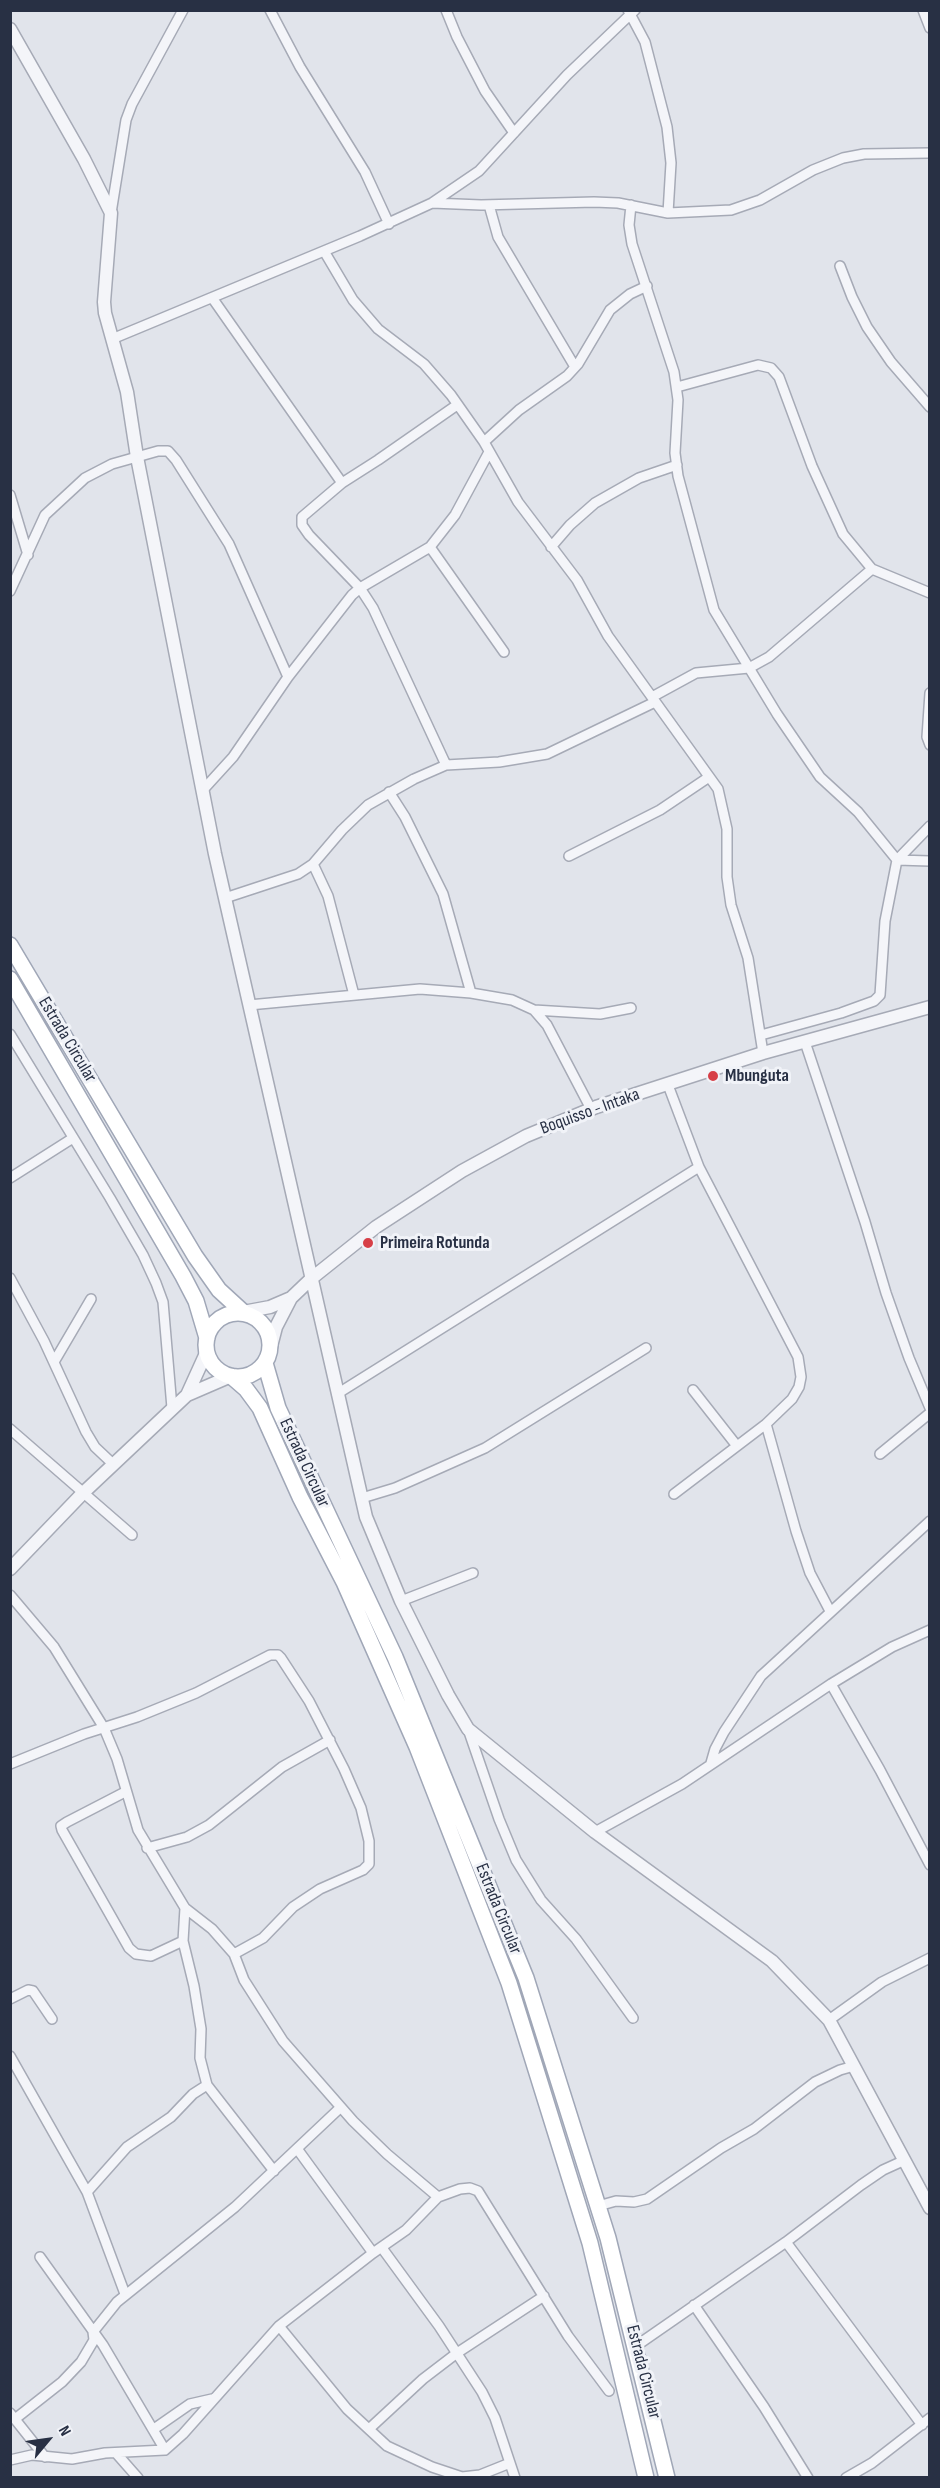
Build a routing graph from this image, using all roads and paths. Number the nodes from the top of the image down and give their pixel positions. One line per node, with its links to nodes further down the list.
1 (183, 10): 13 (street)
2 (270, 10): 15 (street)
3 (446, 10): 8 (street)
4 (923, 10): 6 (street)
5 (631, 12): 8 (street); 14 (street)
6 (930, 28)
7 (10, 29): 13 (street)
8 (514, 133): 10 (street)
9 (930, 153): 14 (street)
10 (432, 203): 11 (street); 15 (street)
11 (489, 205): 12 (street); 21 (street)
12 (631, 205): 14 (street); 18 (street)
13 (111, 213): 20 (street)
14 (668, 213)
15 (389, 224): 16 (street)
16 (324, 251): 19 (street); 23 (street)
17 (840, 266): 24 (street)
18 (646, 286): 21 (street); 22 (street)
19 (213, 299): 20 (street); 29 (street)
20 (112, 339): 27 (street)
21 (575, 367): 25 (street)
22 (677, 387): 28 (street); 34 (street)
23 (457, 405): 25 (street); 29 (street)
24 (930, 406)
25 (484, 442): 26 (street)
26 (489, 452): 31 (street); 32 (street)
27 (136, 458): 33 (street); 40 (street); 46 (street)
28 (677, 465): 32 (street); 39 (street)
29 (342, 483): 35 (street)
30 (10, 495): 33 (street)
31 (430, 547): 35 (street); 38 (street)
32 (551, 547): 42 (street)
33 (28, 555): 36 (street)
34 (872, 569): 37 (street); 39 (street)
35 (360, 588): 40 (street); 44 (street)
36 (10, 591)
37 (930, 593)
38 (504, 652)
39 (749, 668): 42 (street); 50 (street)
40 (288, 676): 46 (street)
41 (930, 693): 43 (street)
42 (654, 700): 44 (street); 45 (street)
43 (930, 746)
44 (447, 765): 47 (street)
45 (709, 777): 49 (street); 63 (street)
46 (202, 791): 53 (street)
47 (389, 792): 52 (street); 56 (street)
48 (930, 826): 50 (street)
49 (569, 856)
50 (897, 860): 51 (street); 63 (street)
51 (930, 861)
52 (313, 864): 53 (street); 57 (street)
53 (225, 898): 58 (street)
54 (10, 945): 75 (main road, Estrada Circular)
55 (10, 979): 76 (main road, Estrada Circular)
56 (471, 993): 57 (street); 61 (street)
57 (354, 995): 58 (street)
58 (249, 1005): 72 (street)
59 (930, 1007): 64 (street, Boquisso - Intaka)
60 (631, 1008): 61 (street)
61 (534, 1010): 67 (street)
62 (10, 1034): 68 (street)
63 (761, 1035): 65 (street)
64 (805, 1042): 65 (street, Boquisso - Intaka); 85 (street)
65 (763, 1053): 66 (street, Boquisso - Intaka)
66 (668, 1085): 67 (street, Boquisso - Intaka); 69 (street)
67 (591, 1109): 72 (street, Boquisso - Intaka)
68 (73, 1138): 70 (street); 84 (street)
69 (699, 1167): 82 (street); 87 (street)
70 (10, 1178)
71 (10, 1278): 79 (street)
72 (312, 1278): 73 (street, Boquisso - Intaka); 82 (street)
73 (291, 1298): 75 (street); 78 (street)
74 (91, 1299): 79 (street)
75 (243, 1312): 76 (main road); 78 (main road)
76 (207, 1345): 80 (main road); 83 (street)
77 (646, 1348): 94 (street)
78 (267, 1358): 80 (main road); 130 (main road, Estrada Circular)
79 (54, 1362): 91 (street)
80 (231, 1376): 83 (street); 156 (main road, Estrada Circular)
81 (693, 1390): 89 (street)
82 (337, 1394): 94 (street)
83 (187, 1395): 84 (street)
84 (172, 1408): 91 (street)
85 (930, 1408)
86 (930, 1413): 90 (street)
87 (766, 1424): 89 (street); 101 (street)
88 (10, 1429): 92 (street)
89 (737, 1446): 93 (street)
90 (880, 1454)
91 (113, 1464): 92 (street)
92 (82, 1494): 96 (street); 97 (street)
93 (674, 1494)
94 (362, 1498): 100 (street)
95 (930, 1521): 101 (street)
96 (132, 1535)
97 (10, 1569)
98 (473, 1573): 100 (street)
99 (10, 1595): 104 (street)
100 (401, 1601): 105 (street)
101 (830, 1611): 107 (street)
102 (930, 1630): 103 (street)
103 (831, 1684): 107 (street); 112 (street)
104 (104, 1728): 106 (street); 108 (street); 109 (street)
105 (468, 1729): 110 (street); 118 (street)
106 (330, 1740): 111 (street); 115 (street)
107 (711, 1763): 110 (street)
108 (10, 1764)
109 (125, 1792): 111 (street); 114 (street)
110 (595, 1832): 120 (street)
111 (147, 1848): 113 (street)
112 (930, 1865)
113 (185, 1908): 114 (street); 115 (street)
114 (183, 1941): 123 (street)
115 (234, 1954): 124 (street)
116 (930, 1958): 120 (street)
117 (10, 1999): 119 (street)
118 (633, 2018)
119 (52, 2019)
120 (829, 2020): 122 (street)
121 (10, 2056): 128 (street)
122 (854, 2067): 126 (street); 130 (street)
123 (207, 2085): 127 (street); 128 (street)
124 (341, 2107): 125 (street); 129 (street)
125 (298, 2150): 127 (street); 134 (street)
126 (904, 2160): 131 (street); 132 (street)
127 (274, 2171): 136 (street)
128 (87, 2192): 136 (street)
129 (438, 2197): 133 (street); 137 (street)
130 (598, 2206): 141 (main road, Estrada Circular)
131 (930, 2208)
132 (786, 2241): 138 (street); 146 (street)
133 (382, 2248): 134 (street); 142 (street)
134 (372, 2253): 139 (street)
135 (40, 2257): 140 (street)
136 (125, 2294): 140 (street)
137 (544, 2296): 142 (street); 143 (street)
138 (694, 2305): 141 (street); 158 (street)
139 (279, 2326): 144 (street); 148 (street)
140 (93, 2332): 145 (street); 147 (street)
141 (636, 2346): 157 (main road, Estrada Circular)
142 (457, 2353): 148 (street); 153 (street)
143 (609, 2391)
144 (212, 2399): 147 (street); 149 (street)
145 (13, 2416): 151 (street)
146 (926, 2422): 159 (street)
147 (154, 2429): 149 (street)
148 (369, 2429): 153 (street)
149 (165, 2450): 150 (street)
150 (116, 2453): 151 (street); 154 (street)
151 (45, 2457): 152 (street)
152 (10, 2460)
153 (510, 2463): 155 (street)
154 (138, 2478)
155 (515, 2478)
156 (646, 2478)
157 (667, 2478)
158 (808, 2478)
159 (846, 2478)

